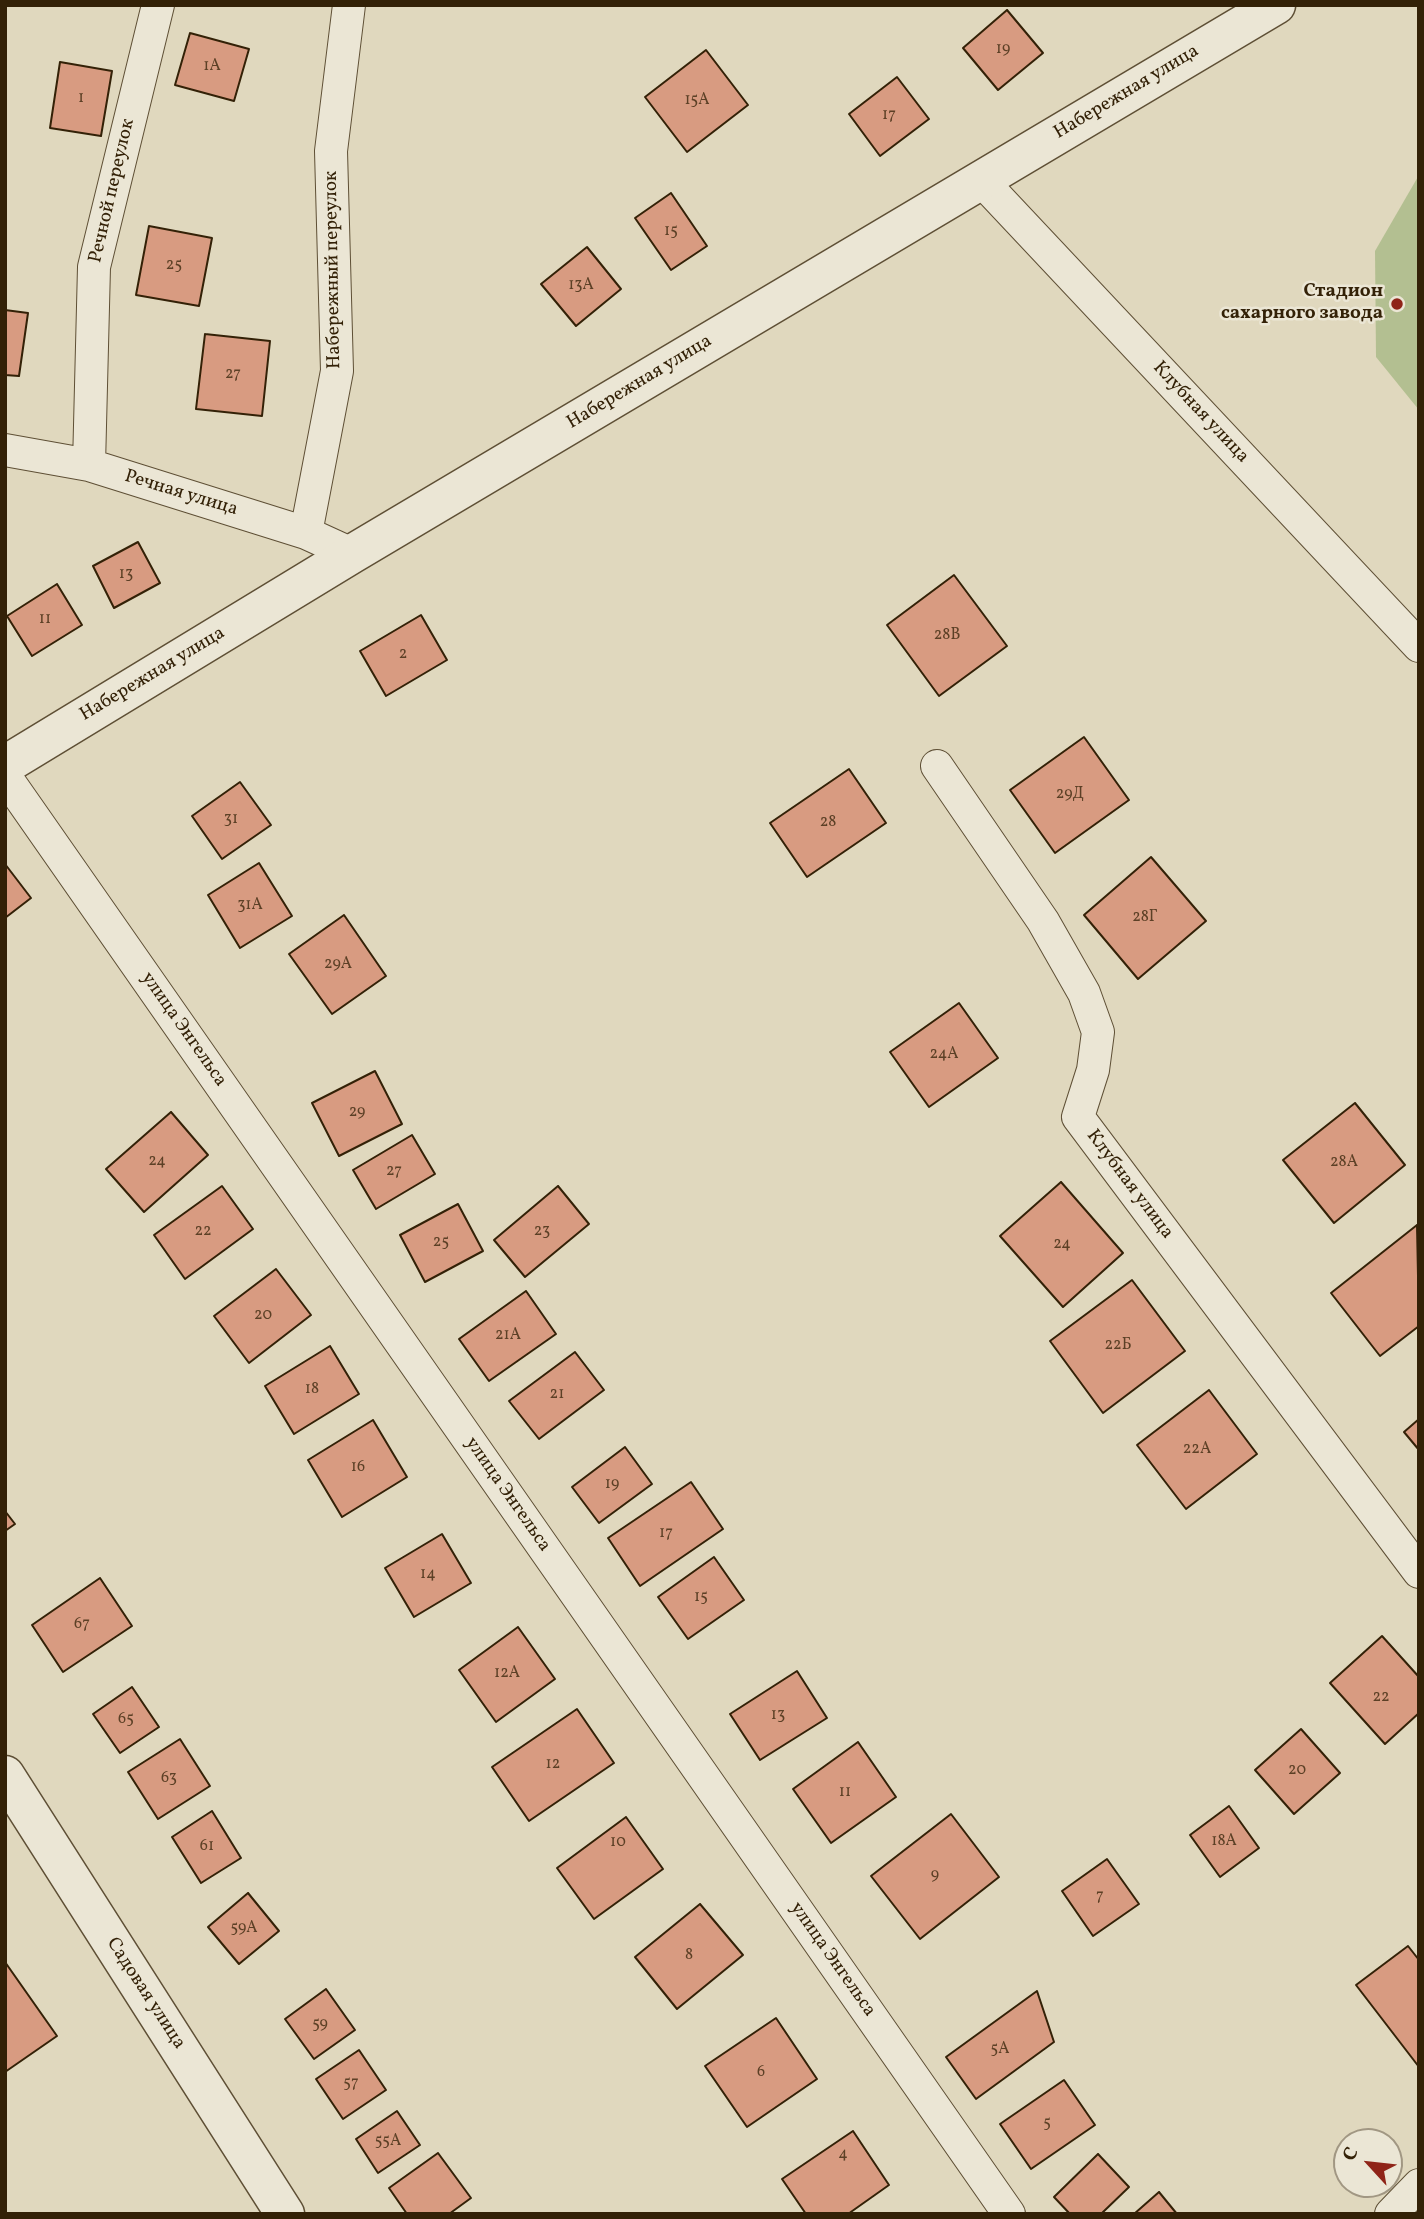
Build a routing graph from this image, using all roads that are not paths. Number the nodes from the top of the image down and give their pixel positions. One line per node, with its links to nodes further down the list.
1 (158, 5): 6 (street, Речной переулок)
2 (349, 5): 7 (street, Набережный переулок)
3 (1276, 5): 4 (street, Набережная улица)
4 (981, 180): 8 (street, Набережная улица); 9 (street, Клубная улица)
5 (5, 450): 6 (street, Речная улица)
6 (89, 465): 7 (street, Речная улица)
7 (306, 533): 8 (street, Речная улица)
8 (352, 554): 10 (street, Набережная улица)
9 (1419, 646)
10 (5, 765)
11 (937, 766): 13 (street, Клубная улица)
12 (5, 776): 17 (street, улица Энгельса)
13 (1419, 1572)
14 (5, 1775): 16 (street, Садовая улица)
15 (1419, 2185): 18 (street)
16 (285, 2214)
17 (1009, 2214)
18 (1391, 2214)

